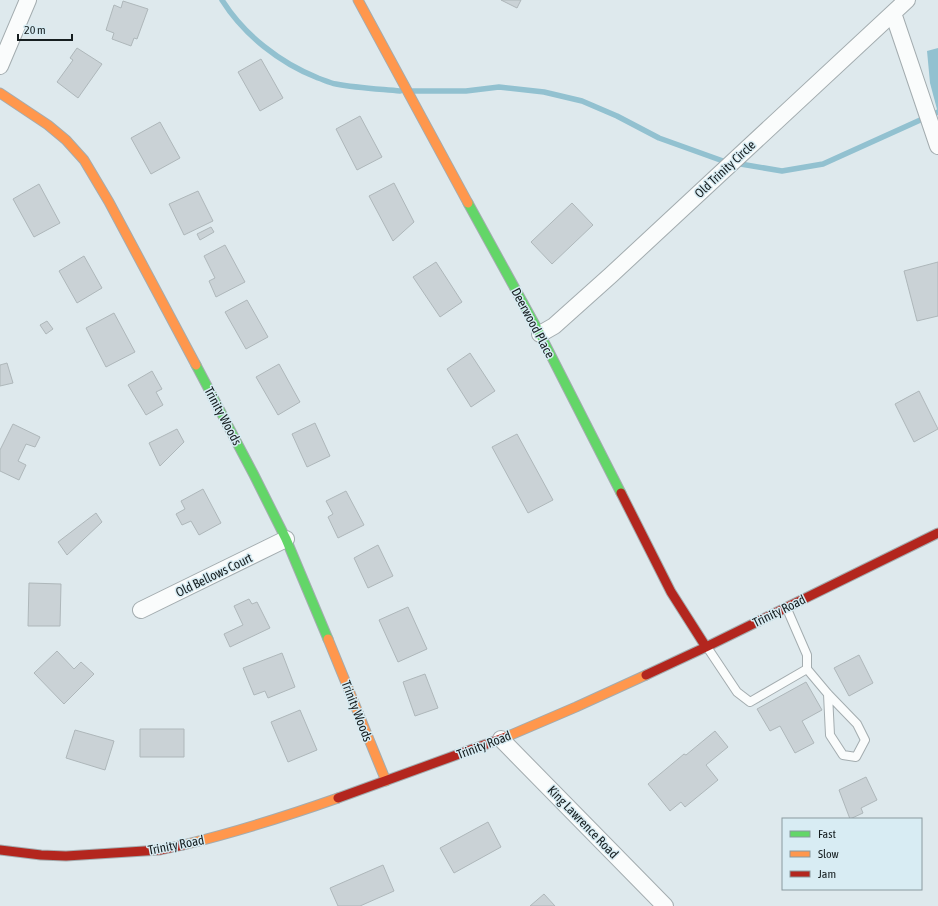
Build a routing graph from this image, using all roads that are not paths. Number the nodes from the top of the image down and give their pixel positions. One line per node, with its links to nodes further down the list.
1 (28, 0): 5 (street)
2 (358, 0): 8 (street, Deerwood Place)
3 (908, 0): 4 (street, Old Trinity Circle)
4 (893, 13): 7 (street); 8 (street, Old Trinity Circle)
5 (0, 66)
6 (0, 93): 10 (street, Trinity Woods)
7 (938, 146)
8 (540, 334): 13 (street, Deerwood Place)
9 (938, 533): 11 (street, Trinity Road)
10 (286, 539): 12 (street, Old Bellows Court); 17 (street, Trinity Woods)
11 (786, 608): 13 (street, Trinity Road); 14 (lane)
12 (141, 610)
13 (706, 647): 14 (lane); 16 (street, Trinity Road)
14 (806, 669): 15 (lane)
15 (828, 694): 15 (lane)
16 (501, 739): 17 (street, Trinity Road); 19 (street, King Lawrence Road)
17 (386, 781): 18 (street, Trinity Road)
18 (0, 850)
19 (665, 906)

